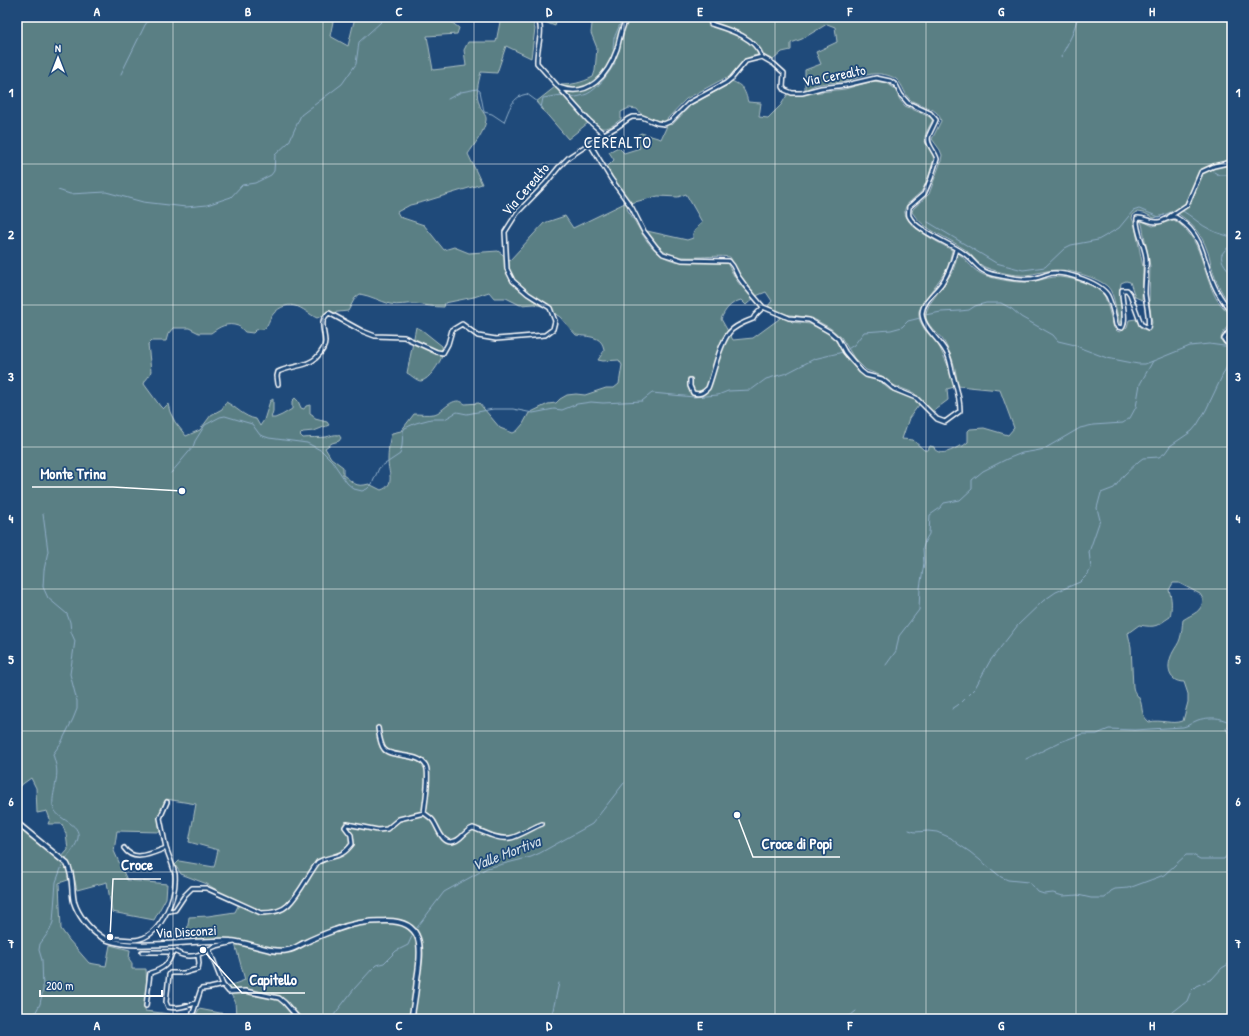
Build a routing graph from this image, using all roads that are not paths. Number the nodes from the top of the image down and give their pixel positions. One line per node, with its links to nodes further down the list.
1 (537, 17): 7 (street)
2 (628, 17): 7 (street)
3 (709, 17): 5 (street)
4 (17, 45): 6 (street)
5 (762, 57): 8 (street, Via Cerealto); 12 (street, Via Cerealto)
6 (17, 58)
7 (558, 87): 8 (street)
8 (604, 134): 9 (street, Via Cerealto)
9 (590, 144): 13 (street); 18 (street, Via Cerealto)
10 (1232, 162): 11 (street)
11 (1169, 217): 12 (street); 14 (street)
12 (956, 249): 13 (street)
13 (763, 307): 17 (street)
14 (1232, 313)
15 (1232, 327): 16 (street)
16 (1232, 343)
17 (690, 380)
18 (278, 384)
19 (378, 728): 21 (street)
20 (167, 802): 25 (street)
21 (424, 813): 23 (street); 26 (street)
22 (17, 823): 27 (street, Via Disconzi)
23 (542, 824)
24 (124, 848): 25 (street)
25 (166, 848): 26 (street)
26 (168, 911): 27 (street)
27 (108, 940): 28 (street, Via Disconzi)
28 (238, 942): 29 (street); 38 (street, Via Disconzi)
29 (209, 949): 32 (street); 33 (street)
30 (142, 952): 31 (street)
31 (172, 952): 32 (street); 35 (street, Via Disconzi)
32 (198, 955): 34 (street, Via Disconzi)
33 (222, 985): 34 (street); 37 (street)
34 (196, 1003): 36 (street)
35 (146, 1006)
36 (191, 1019)
37 (299, 1019)
38 (414, 1019)

